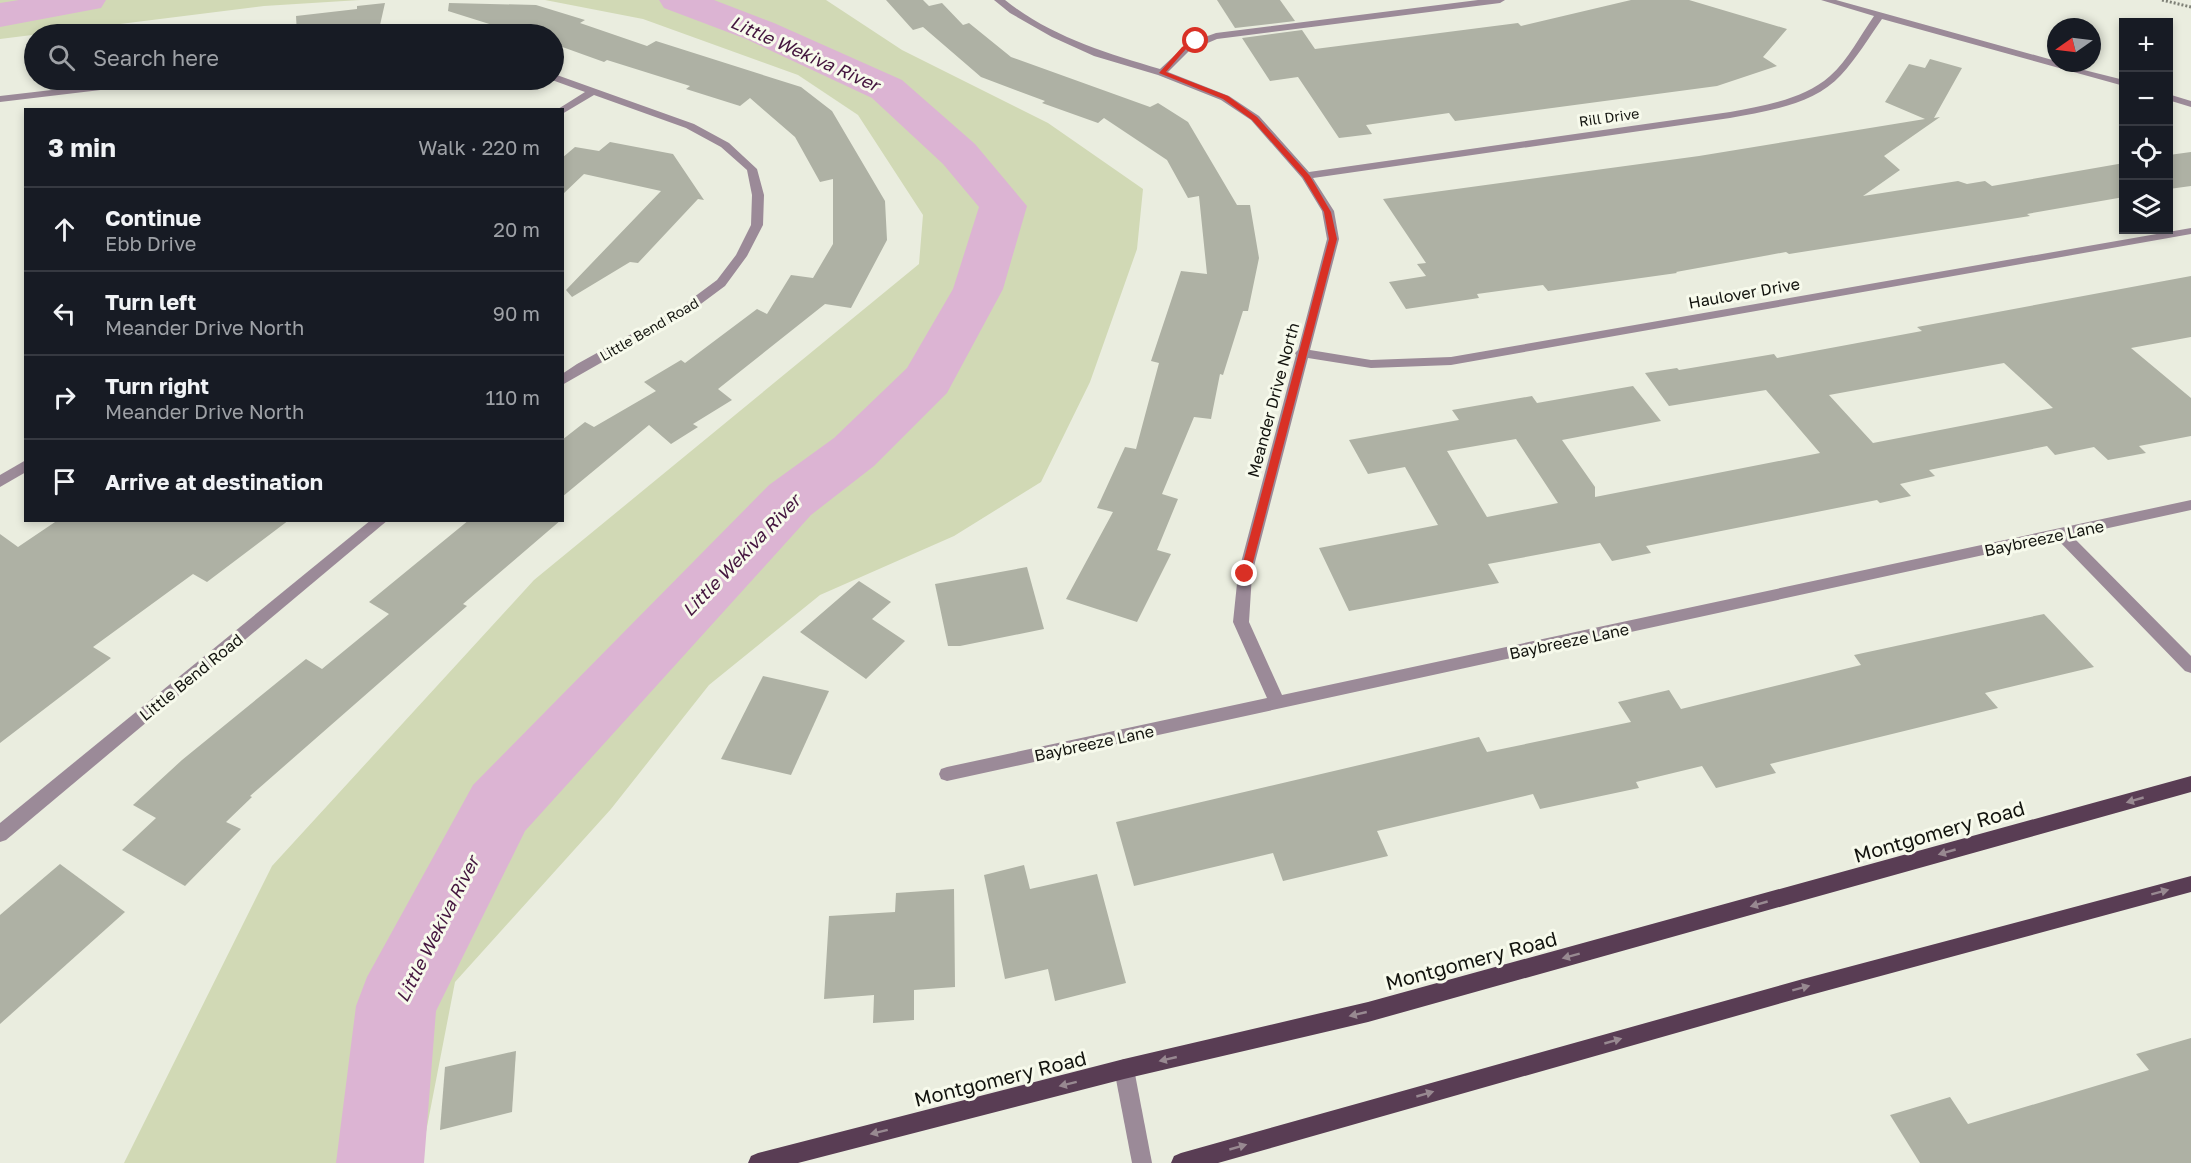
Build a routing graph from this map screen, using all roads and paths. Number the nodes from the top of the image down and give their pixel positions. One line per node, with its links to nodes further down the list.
1 (999, 0): 7 (street, Meander Drive North)
2 (1500, 0): 7 (street)
3 (1826, 0): 6 (street)
4 (2162, 0): 5 (path)
5 (2191, 7)
6 (1880, 15): 9 (street); 16 (street, Rill Drive)
7 (1162, 73): 16 (street, Meander Drive North)
8 (564, 80): 11 (street, Little Bend Road)
9 (2119, 81)
10 (75, 90): 13 (street)
11 (594, 90): 15 (street); 19 (street, Little Bend Road)
12 (2173, 98): 14 (street)
13 (0, 99)
14 (2191, 104)
15 (564, 110)
16 (1306, 176): 18 (street, Meander Drive North)
17 (2191, 231): 18 (street, Haulover Drive)
18 (1301, 353): 26 (street, Meander Drive North)
19 (564, 380)
20 (24, 466): 21 (street)
21 (0, 482)
22 (2191, 505): 24 (street, Baybreeze Lane)
23 (379, 522): 29 (street, Little Bend Road)
24 (2061, 534): 25 (street); 26 (street, Baybreeze Lane)
25 (2191, 666)
26 (1278, 704): 27 (street, Baybreeze Lane)
27 (946, 774)
28 (2191, 784): 31 (main road, Montgomery Road, one-way to 31)
29 (0, 834)
30 (2191, 884): 34 (main road, one-way to 30)
31 (1125, 1070): 32 (main road, Montgomery Road, one-way to 32); 33 (street)
32 (758, 1163)
33 (1142, 1163)
34 (1181, 1163)

